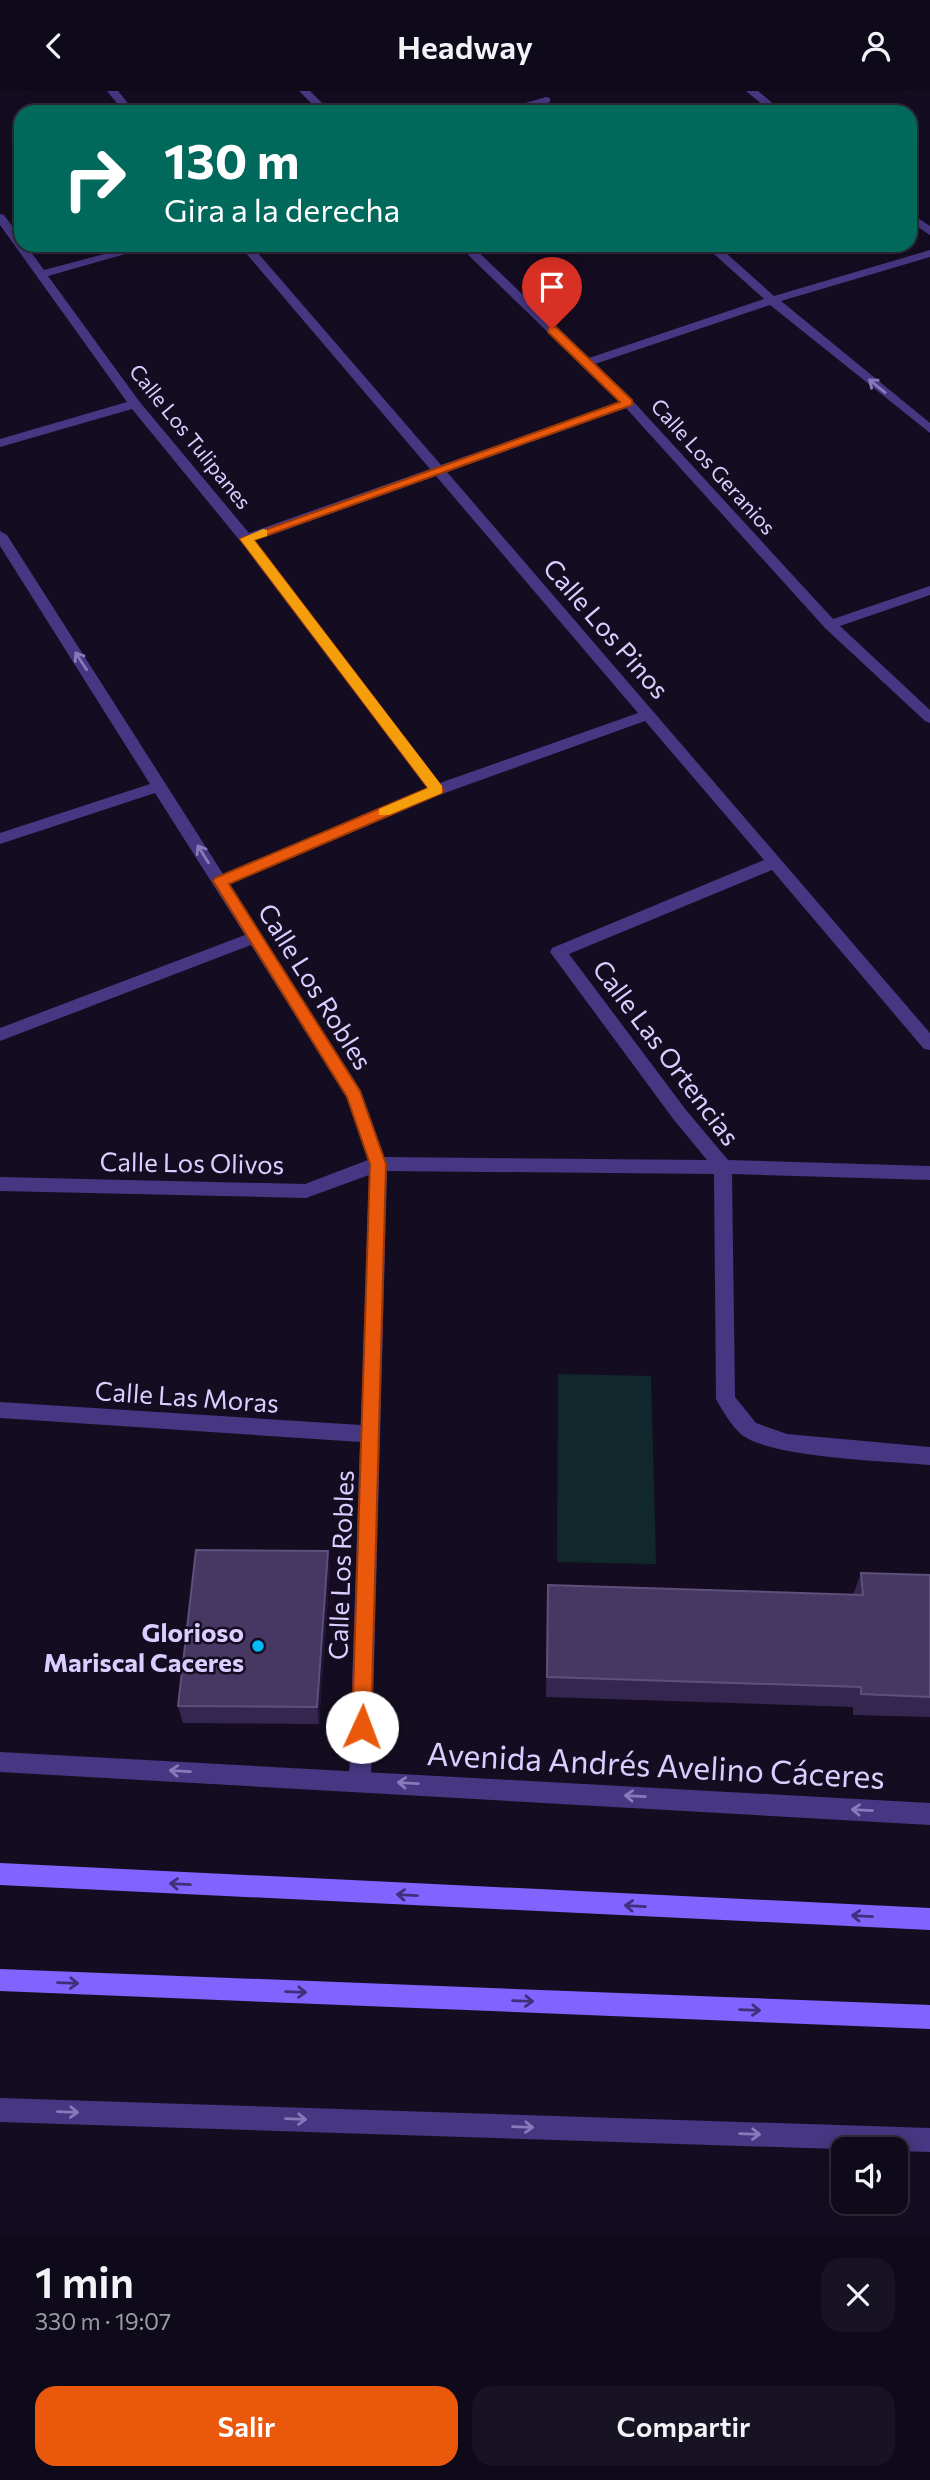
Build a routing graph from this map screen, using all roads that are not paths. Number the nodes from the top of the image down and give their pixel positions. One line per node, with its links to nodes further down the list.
1 (112, 91): 5 (street)
2 (304, 91): 6 (street)
3 (537, 91): 7 (street)
4 (751, 91): 8 (street)
5 (124, 105)
6 (319, 105)
7 (539, 105)
8 (769, 105)
9 (0, 217): 10 (street, Calle Los Tulipanes)
10 (14, 236)
11 (26, 252): 17 (street, Calle Los Tulipanes)
12 (125, 252): 17 (street)
13 (251, 252): 24 (street, Calle Los Pinos)
14 (471, 252): 19 (street, Calle Los Geranios)
15 (718, 252): 18 (street)
16 (930, 253): 18 (street)
17 (42, 274): 21 (street, Calle Los Tulipanes)
18 (772, 300): 19 (street); 22 (street, one-way to 18)
19 (587, 363): 20 (street, Calle Los Geranios)
20 (628, 403): 24 (street); 28 (street, Calle Los Geranios)
21 (135, 404): 23 (street); 26 (street, Calle Los Tulipanes)
22 (930, 429)
23 (0, 443)
24 (440, 471): 26 (street); 29 (street, Calle Los Pinos)
25 (0, 535): 31 (street, Calle Los Robles, one-way to 25)
26 (246, 539): 32 (street, Calle Los Tulipanes)
27 (930, 590): 28 (street)
28 (830, 625): 30 (street, Calle Los Geranios)
29 (649, 714): 32 (street); 34 (street, Calle Los Pinos)
30 (930, 718)
31 (160, 786): 33 (street); 35 (street, Calle Los Robles, one-way to 31)
32 (437, 790): 35 (street)
33 (0, 839)
34 (775, 862): 38 (street, Calle Los Pinos); 40 (street, Calle Las Ortencias)
35 (220, 881): 36 (street, Calle Los Robles)
36 (255, 937): 37 (street); 39 (street, Calle Los Robles)
37 (0, 1035)
38 (930, 1045)
39 (378, 1164): 40 (street); 42 (street, Calle Los Olivos); 44 (street, Calle Los Robles)
40 (723, 1167): 41 (street); 45 (street, Calle Las Ortencias)
41 (930, 1173)
42 (0, 1184)
43 (0, 1410): 44 (street, Calle Las Moras)
44 (370, 1433): 47 (street, Calle Los Robles)
45 (930, 1456)
46 (0, 1762): 47 (street, Avenida Andrés Avelino Cáceres, one-way to 46)
47 (360, 1780): 48 (street, Avenida Andrés Avelino Cáceres, one-way to 47)
48 (930, 1814)
49 (0, 1874): 50 (main road, one-way to 49)
50 (930, 1919)
51 (0, 1980): 52 (main road, one-way to 52)
52 (930, 2017)
53 (0, 2110): 54 (street, one-way to 54)
54 (930, 2140)

